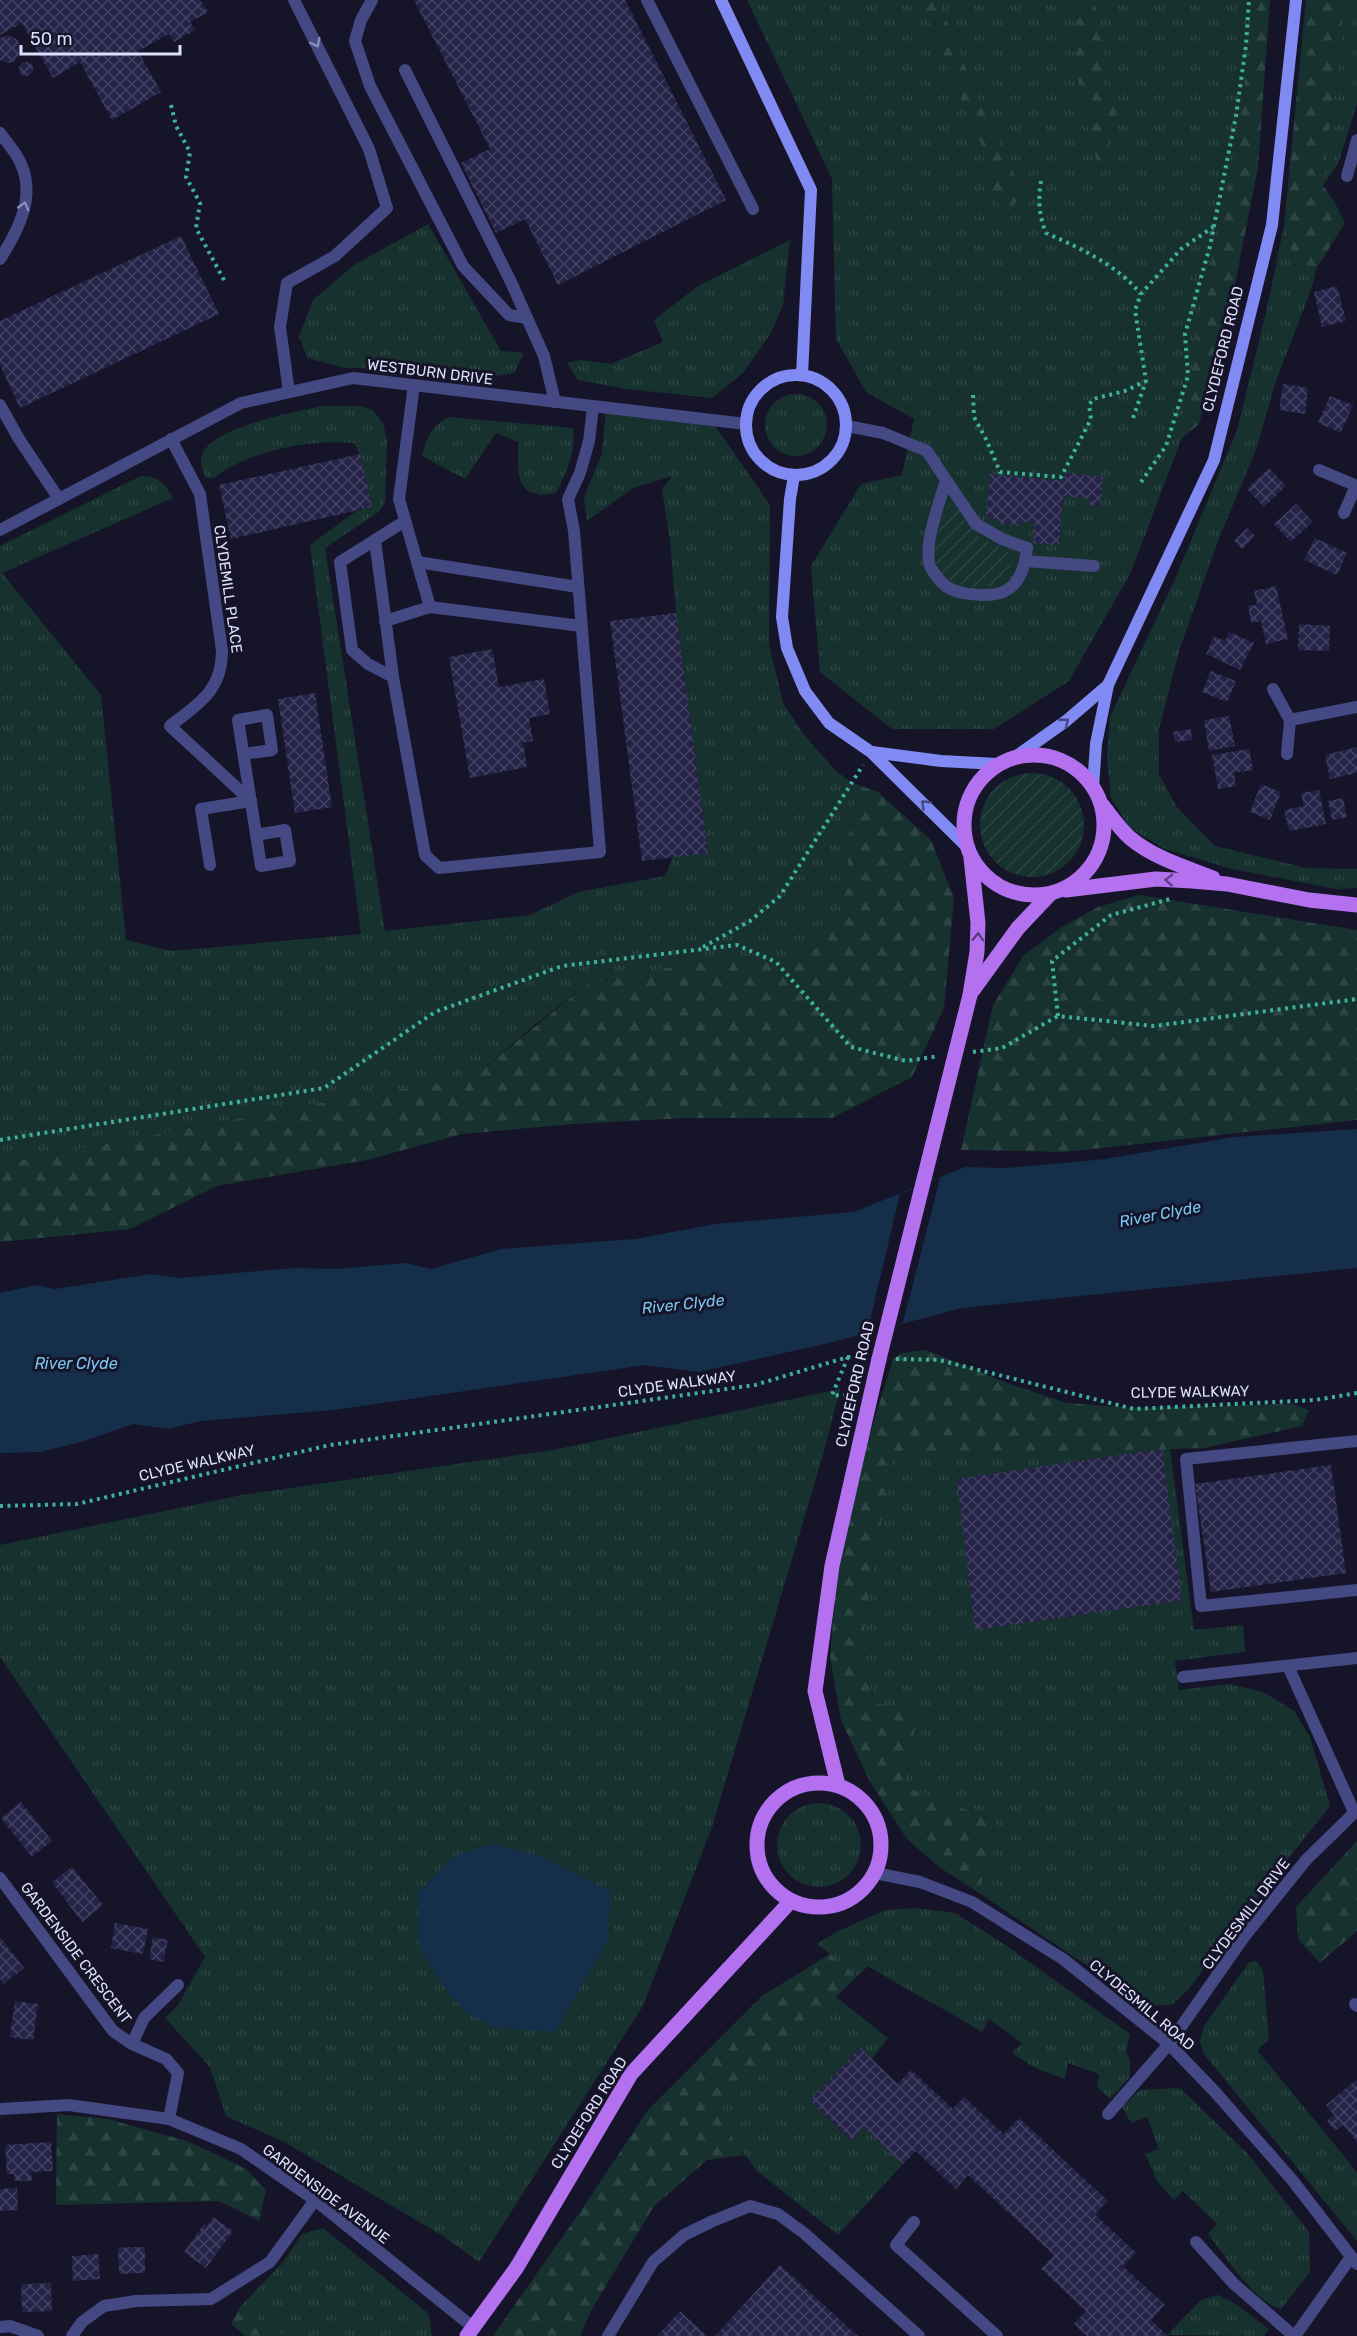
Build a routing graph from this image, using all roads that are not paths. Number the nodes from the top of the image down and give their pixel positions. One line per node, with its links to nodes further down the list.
1 (294, 0): 15 (street, one-way to 15)
2 (372, 0): 12 (street)
3 (647, 0): 10 (street)
4 (721, 0): 13 (street)
5 (1296, 0): 40 (street, CLYDEFORD ROAD)
6 (405, 70): 12 (street)
7 (0, 134): 11 (street, one-way to 7)
8 (1357, 140): 9 (street)
9 (1347, 176)
10 (753, 209)
11 (0, 259)
12 (527, 318): 16 (street)
13 (802, 375): 20 (street); 21 (street)
14 (414, 385): 15 (street, WESTBURN DRIVE); 16 (street, WESTBURN DRIVE); 29 (street)
15 (289, 392): 22 (street, WESTBURN DRIVE)
16 (555, 402): 18 (street, WESTBURN DRIVE)
17 (0, 405): 19 (street)
18 (593, 407): 20 (street, WESTBURN DRIVE); 35 (street)
19 (4, 418): 27 (street)
20 (746, 424): 24 (street)
21 (847, 426): 24 (street); 25 (street)
22 (171, 439): 27 (street, WESTBURN DRIVE); 50 (street, CLYDEMILL PLACE)
23 (1319, 470): 26 (street)
24 (794, 476): 44 (street)
25 (946, 480): 32 (street); 32 (street)
26 (1356, 486): 28 (street)
27 (59, 499): 30 (street, WESTBURN DRIVE)
28 (1344, 513)
29 (405, 521): 31 (street); 33 (street)
30 (0, 530)
31 (375, 540): 37 (street); 39 (street)
32 (1025, 561): 34 (street)
33 (417, 562): 35 (street); 36 (street)
34 (1094, 566)
35 (578, 586): 38 (street)
36 (430, 607): 37 (street); 38 (street)
37 (385, 621): 39 (street)
38 (581, 626): 39 (street)
39 (393, 677)
40 (1108, 684): 47 (street, CLYDEFORD ROAD, one-way to 40); 49 (street, CLYDEFORD ROAD)
41 (1273, 689): 43 (street)
42 (1357, 707): 43 (street)
43 (1290, 720): 46 (street)
44 (871, 752): 48 (street); 53 (street, one-way to 44)
45 (244, 754): 50 (street)
46 (1287, 754)
47 (1018, 755): 48 (main road); 49 (main road)
48 (997, 764): 53 (main road)
49 (1093, 787): 51 (main road)
50 (251, 801): 52 (street); 54 (street)
51 (1101, 804): 55 (main road); 56 (main road)
52 (256, 835)
53 (968, 851): 56 (main road); 58 (main road, CLYDEFORD ROAD, one-way to 53)
54 (210, 865)
55 (1227, 884): 56 (main road, one-way to 56); 57 (main road)
56 (1056, 892): 58 (main road, CLYDEFORD ROAD)
57 (1357, 905)
58 (970, 995): 64 (main road, CLYDEFORD ROAD, bridge)
59 (1357, 1441): 60 (street)
60 (1357, 1590)
61 (1357, 1658): 62 (street)
62 (1288, 1666): 63 (street); 65 (street)
63 (1183, 1677)
64 (838, 1785): 66 (main road); 68 (main road)
65 (1356, 1811): 71 (street, CLYDESMILL DRIVE)
66 (875, 1873): 68 (main road); 71 (street, CLYDESMILL ROAD)
67 (0, 1878): 70 (street, GARDENSIDE CRESCENT)
68 (791, 1901): 80 (main road, CLYDEFORD ROAD)
69 (178, 1985): 70 (street, GARDENSIDE CRESCENT)
70 (132, 2044): 74 (street, GARDENSIDE CRESCENT)
71 (1169, 2044): 73 (street, CLYDESMILL DRIVE); 78 (street, CLYDESMILL ROAD)
72 (0, 2109): 74 (street, GARDENSIDE AVENUE)
73 (1108, 2114)
74 (169, 2119): 75 (street, GARDENSIDE AVENUE)
75 (315, 2200): 80 (street, GARDENSIDE AVENUE); 82 (street)
76 (914, 2222): 85 (street)
77 (1196, 2242): 86 (street)
78 (1354, 2261): 86 (street)
79 (0, 2328): 81 (street)
80 (471, 2332)
81 (38, 2336)
82 (72, 2336)
83 (608, 2336): 84 (street)
84 (919, 2336)
85 (997, 2336)
86 (1294, 2336)

